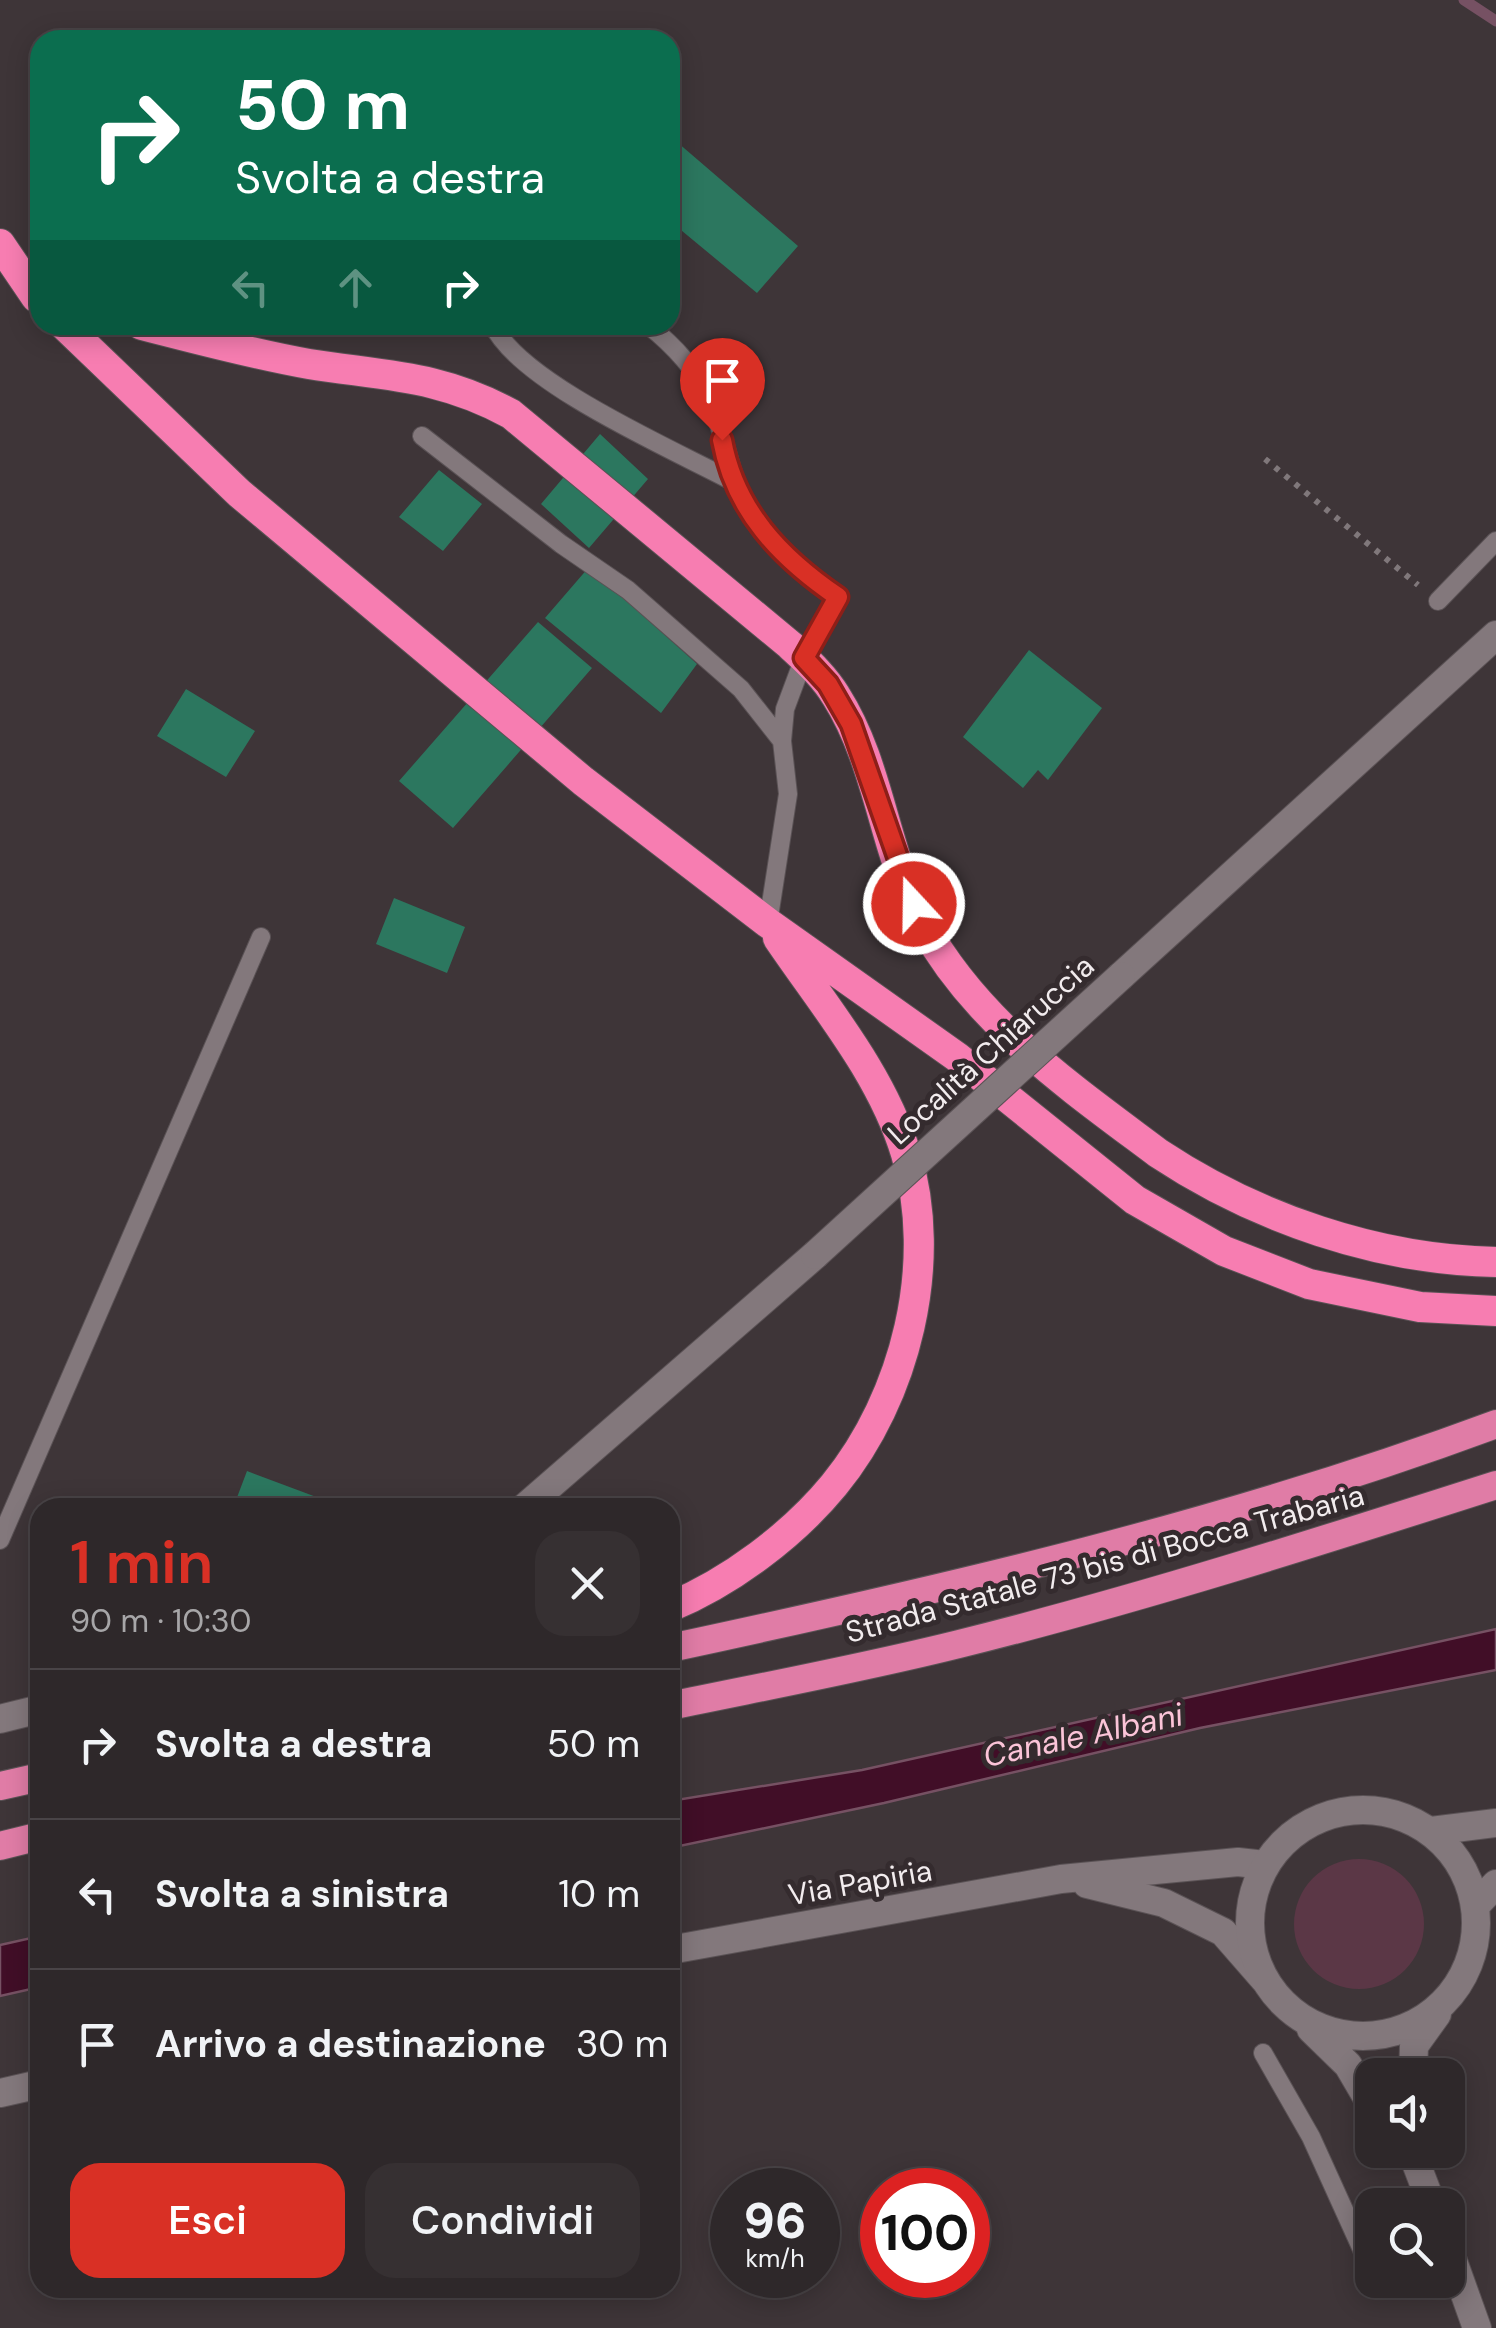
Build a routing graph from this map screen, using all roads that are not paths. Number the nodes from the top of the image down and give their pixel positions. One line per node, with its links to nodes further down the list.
1 (0, 244): 3 (highway)
2 (0, 270): 4 (highway)
3 (30, 286)
4 (30, 292)
5 (74, 335): 16 (highway)
6 (183, 335): 14 (highway)
7 (500, 335): 10 (lane)
8 (658, 335): 10 (lane)
9 (422, 436): 15 (lane)
10 (734, 482): 14 (lane)
11 (1496, 541): 12 (lane)
12 (1438, 602)
13 (1496, 635): 22 (street, Località Chiaruccia, bridge)
14 (804, 658): 15 (lane); 18 (highway)
15 (782, 742): 16 (lane)
16 (768, 924): 19 (highway); 24 (highway)
17 (261, 937): 23 (lane)
18 (1496, 1262)
19 (1496, 1312)
20 (1496, 1424): 25 (highway, Strada Statale 73 bis di Bocca Trabaria)
21 (1496, 1485): 26 (highway, Strada Statale 73 bis di Bocca Trabaria)
22 (536, 1498)
23 (0, 1540)
24 (680, 1602)
25 (680, 1646)
26 (680, 1704)
27 (30, 1712): 28 (street)
28 (0, 1719)
29 (30, 1779): 30 (highway)
30 (0, 1786)
31 (1496, 1823): 32 (street)
32 (1430, 1831): 35 (street); 38 (street)
33 (30, 1838): 34 (highway)
34 (0, 1846)
35 (1265, 1865): 36 (street, Via Papiria); 40 (street)
36 (1061, 1879): 39 (street, Via Papiria); 40 (street, Via Papiria)
37 (1496, 1884): 38 (street)
38 (1474, 1906): 41 (street)
39 (680, 1948)
40 (1264, 1978): 42 (street)
41 (1461, 1980): 42 (street); 44 (street)
42 (1295, 2014): 45 (street)
43 (1263, 2053): 48 (lane)
44 (1414, 2058)
45 (1355, 2077)
46 (30, 2086): 47 (street)
47 (0, 2093)
48 (1355, 2234)
49 (1465, 2298): 50 (street)
50 (1477, 2328)

